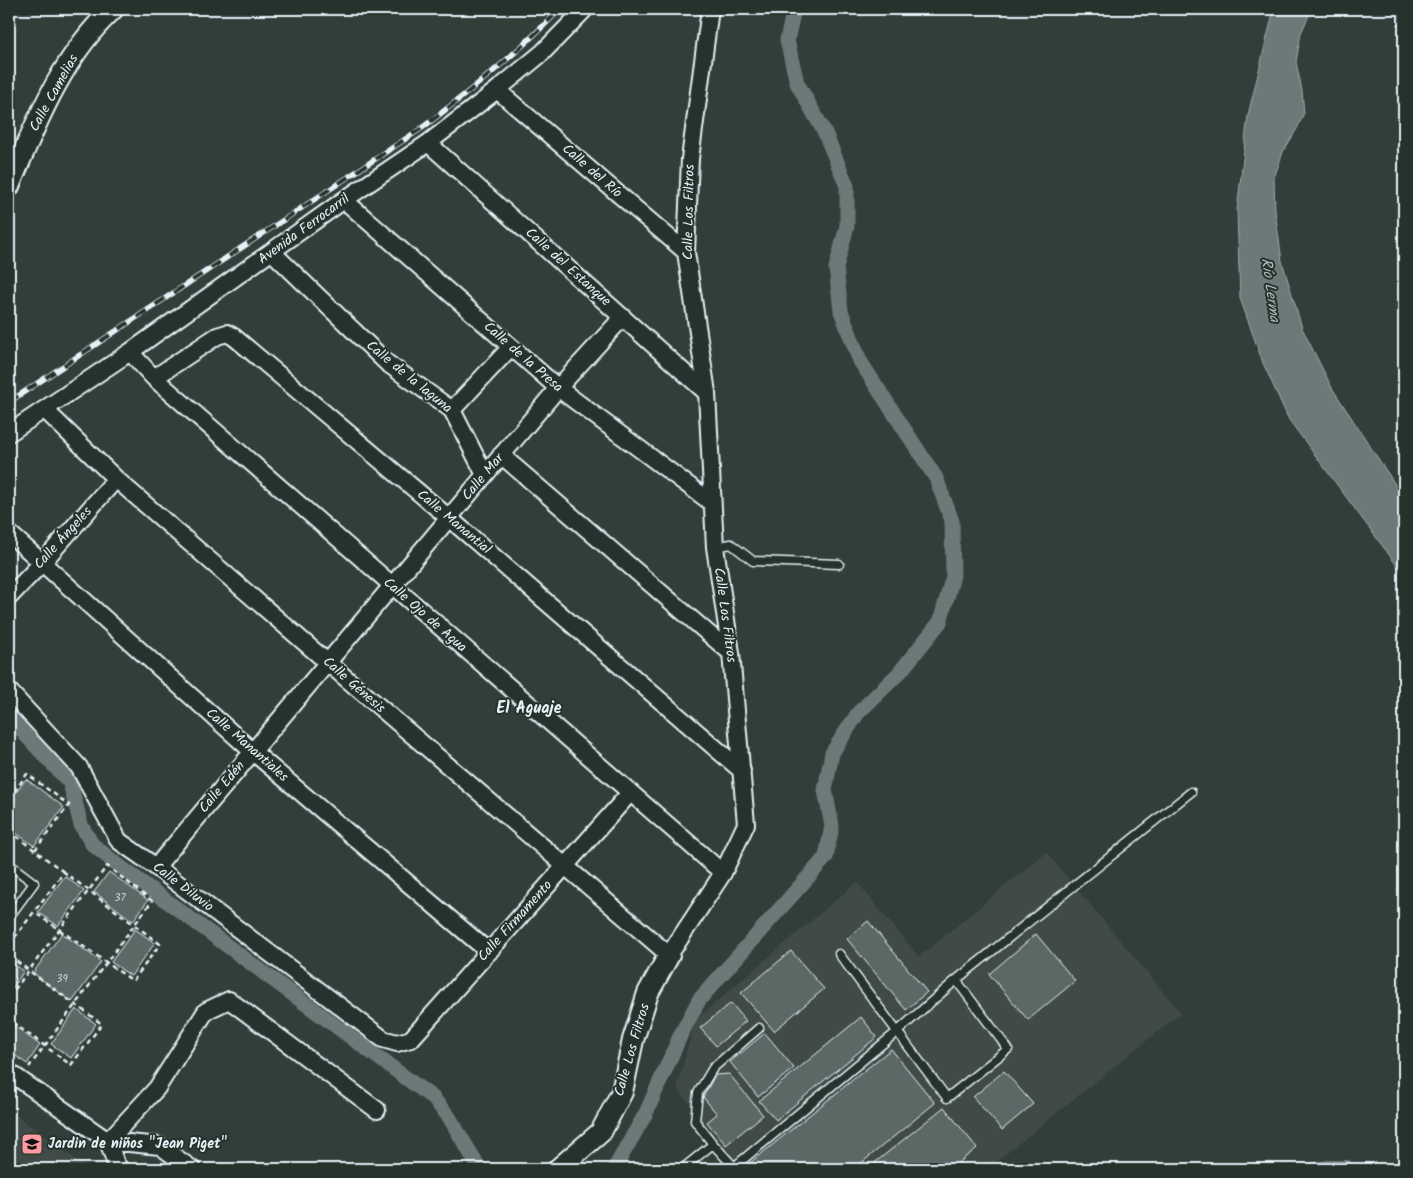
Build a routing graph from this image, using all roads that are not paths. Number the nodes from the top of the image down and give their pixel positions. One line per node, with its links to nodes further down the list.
1 (113, 9): 6 (street, Calle Camelias)
2 (585, 9): 4 (street, Avenida Ferrocarril)
3 (710, 9): 9 (street, Calle Los Filtros)
4 (497, 90): 5 (street, Avenida Ferrocarril); 9 (street, Calle del Río)
5 (428, 142): 7 (street, Avenida Ferrocarril); 10 (street, Calle del Estanque)
6 (9, 186)
7 (344, 200): 8 (street, Avenida Ferrocarril); 11 (street, Calle de la Presa)
8 (272, 252): 12 (street, Avenida Ferrocarril); 17 (street, Calle de la laguna)
9 (686, 252): 15 (street, Calle Los Filtros)
10 (623, 317): 14 (street, Calle Mar); 15 (street, Calle del Estanque)
11 (511, 347): 14 (street, Calle de la Presa); 17 (street)
12 (130, 352): 13 (street, Calle Ojo de Agua); 16 (street, Avenida Ferrocarril)
13 (154, 378): 23 (street, Calle Manantial); 28 (street, Calle Ojo de Agua)
14 (558, 388): 19 (street, Calle Mar); 22 (street, Calle de la Presa)
15 (707, 393): 22 (street, Calle Los Filtros)
16 (45, 410): 18 (street, Avenida Ferrocarril); 21 (street, Calle Génesis)
17 (452, 410): 20 (street, Calle de la laguna)
18 (9, 433)
19 (501, 455): 20 (street, Calle Mar); 30 (street)
20 (485, 474): 23 (street, Calle Mar)
21 (116, 478): 26 (street, Calle Ángeles); 31 (street, Calle Génesis)
22 (712, 503): 25 (street, Calle Los Filtros)
23 (449, 518): 28 (street, Calle Mar); 34 (street, Calle Manantial)
24 (9, 533): 26 (street, Calle Manantiales)
25 (715, 547): 27 (lane); 30 (street, Calle Los Filtros)
26 (42, 564): 29 (street, Calle Ángeles); 33 (street, Calle Manantiales)
27 (839, 564)
28 (391, 586): 31 (street, Calle Mar); 36 (street, Calle Ojo de Agua)
29 (9, 597)
30 (731, 653): 34 (street, Calle Los Filtros)
31 (327, 662): 33 (street, Calle Edén); 38 (street, Calle Génesis)
32 (9, 691): 39 (street, Calle Diluvio)
33 (252, 750): 39 (street, Calle Edén); 42 (street, Calle Manantiales)
34 (742, 770): 40 (street, Calle Los Filtros)
35 (1191, 792): 45 (lane)
36 (630, 793): 38 (street, Calle Firmamento); 40 (street, Calle Ojo de Agua)
37 (9, 864): 41 (lane)
38 (565, 865): 42 (street, Calle Firmamento); 44 (street, Calle Génesis)
39 (156, 866): 48 (street, Calle Diluvio)
40 (723, 873): 44 (street, Calle Los Filtros)
41 (9, 917)
42 (488, 952): 48 (street, Calle Firmamento)
43 (840, 954): 47 (lane)
44 (669, 955): 55 (street, Calle Los Filtros)
45 (956, 980): 47 (lane); 47 (lane)
46 (759, 1028): 52 (lane)
47 (898, 1031): 52 (lane)
48 (397, 1043)
49 (9, 1072): 51 (street)
50 (377, 1110): 51 (street)
51 (108, 1141): 54 (street); 56 (street)
52 (713, 1144): 53 (lane)
53 (704, 1152): 57 (lane); 58 (lane)
54 (116, 1168)
55 (563, 1168)
56 (192, 1169)
57 (682, 1169)
58 (690, 1169)

